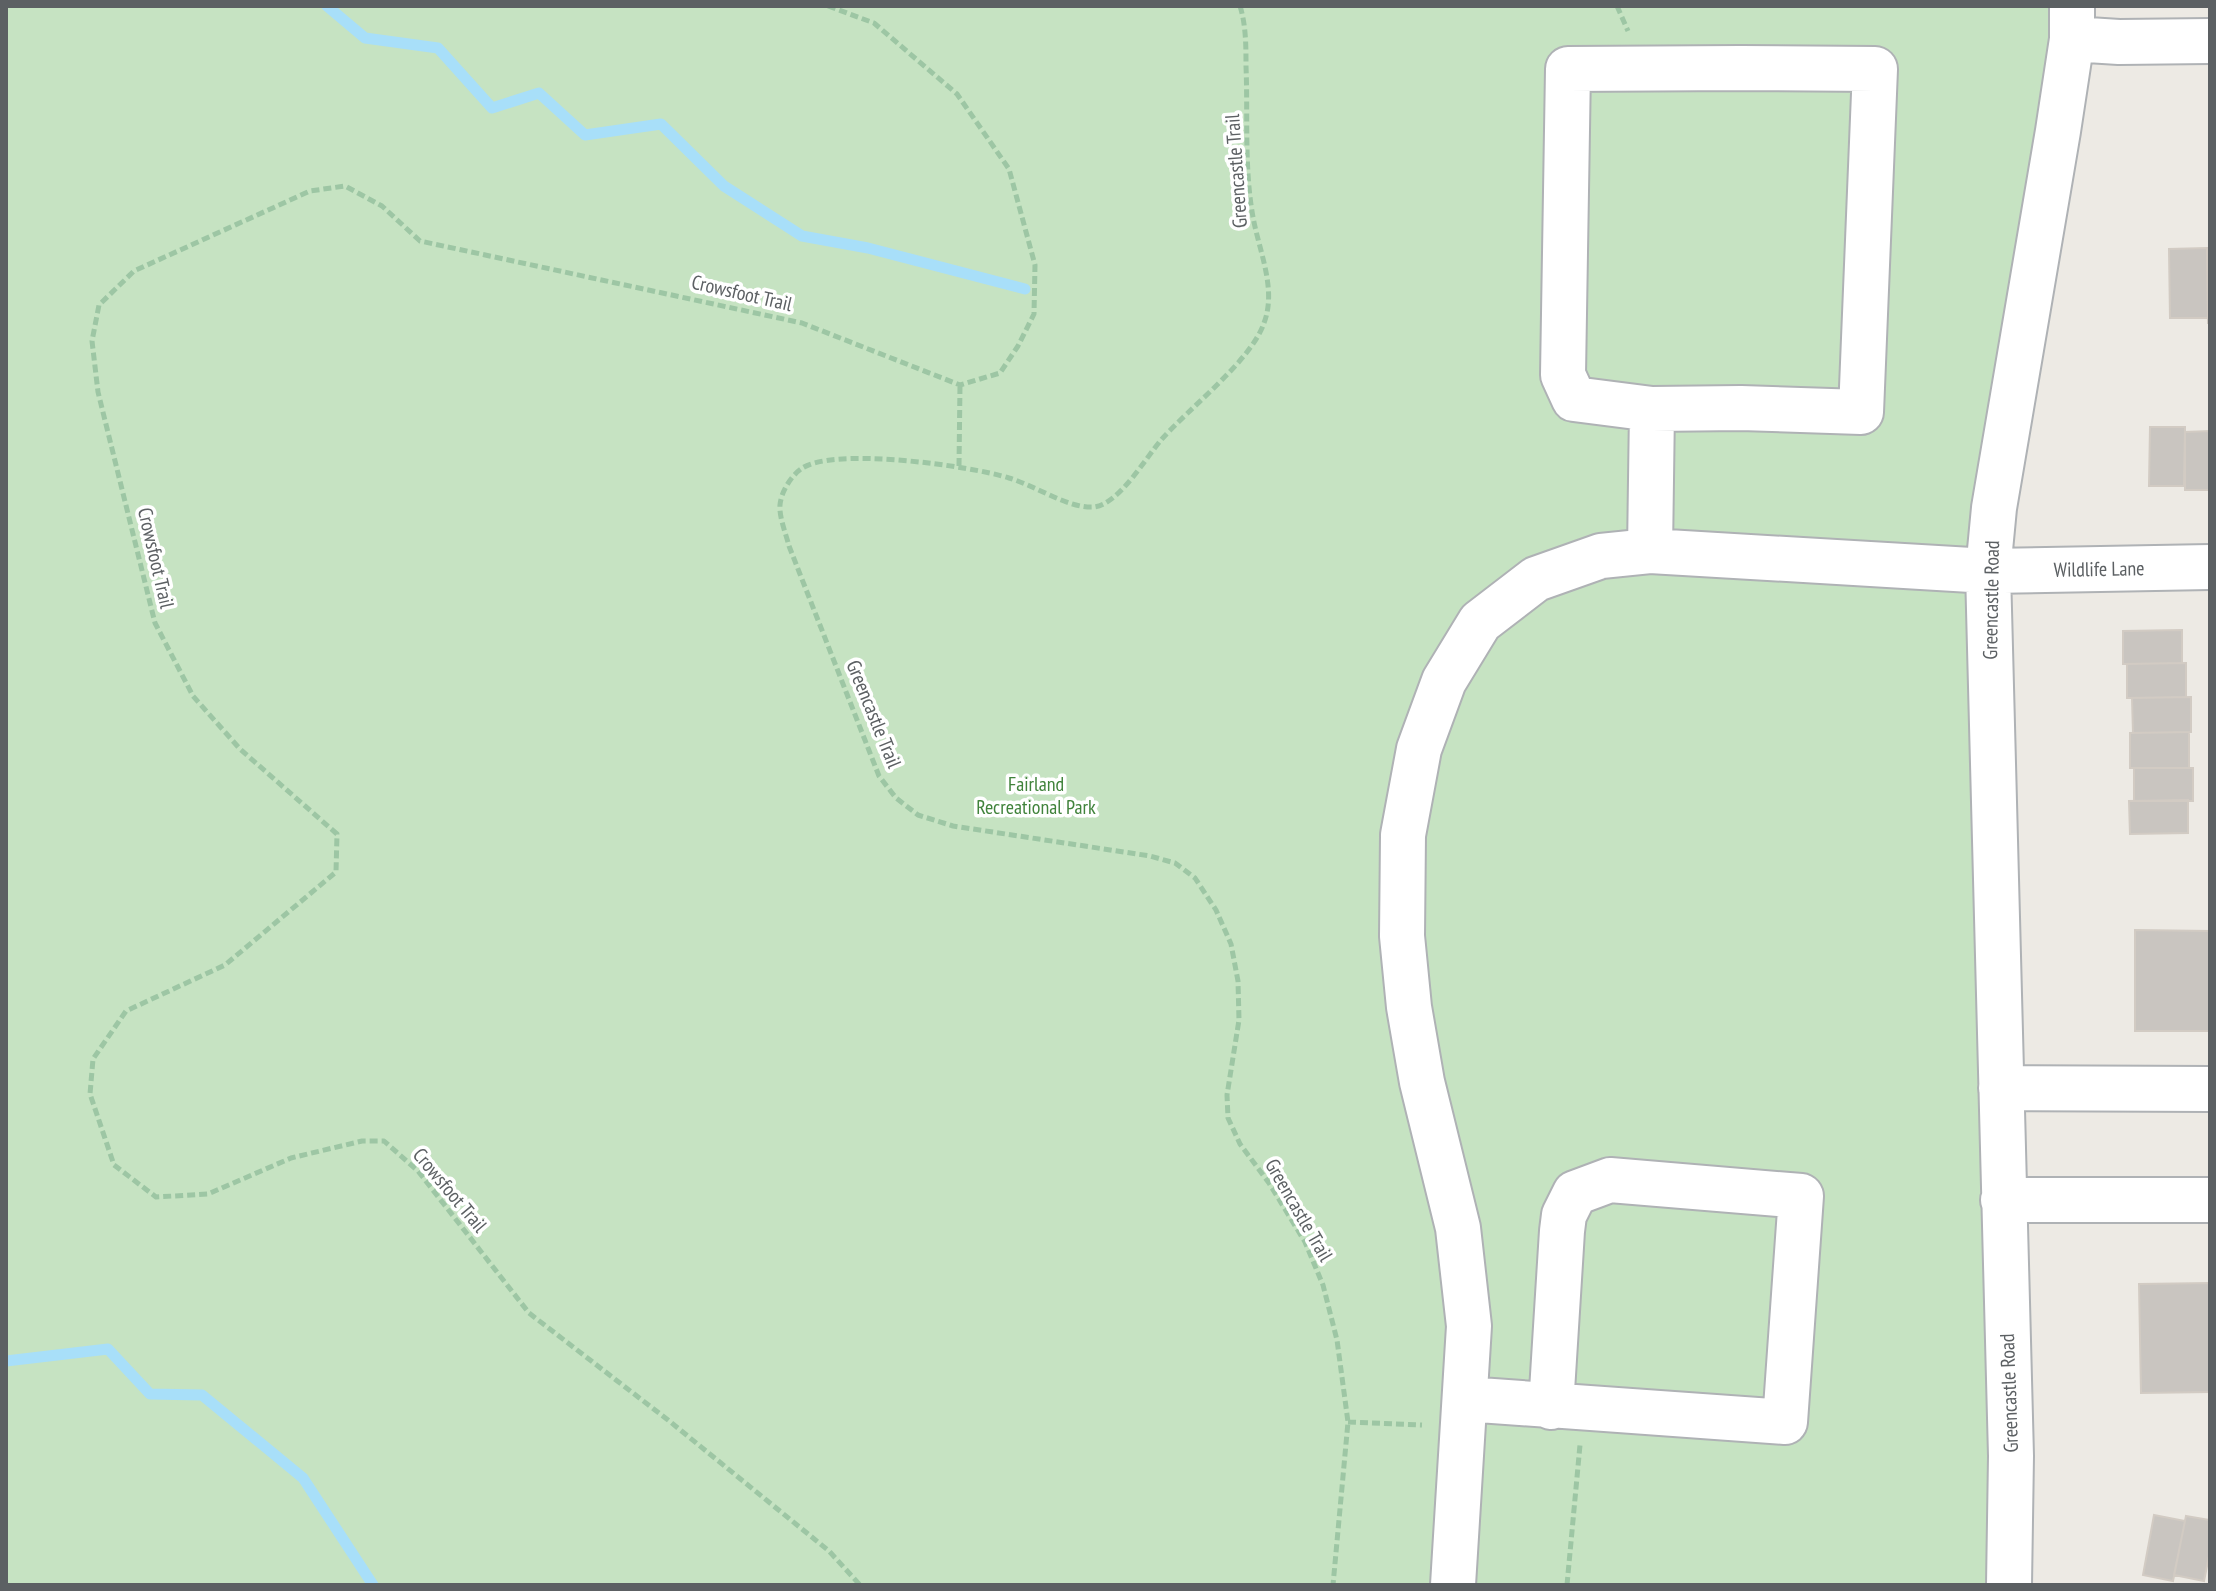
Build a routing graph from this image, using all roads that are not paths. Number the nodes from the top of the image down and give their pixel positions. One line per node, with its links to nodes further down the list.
1 (2072, 22): 2 (street); 6 (street, Greencastle Road)
2 (2210, 41)
3 (1652, 409): 3 (street); 4 (street)
4 (1650, 551): 6 (street, Wildlife Lane); 11 (street, Wildlife Lane)
5 (2210, 567): 6 (street, Wildlife Lane)
6 (1988, 571): 7 (street, Greencastle Road)
7 (2001, 1088): 8 (street); 9 (street, Greencastle Road)
8 (2210, 1089)
9 (2003, 1200): 10 (street); 14 (street, Greencastle Road)
10 (2210, 1200)
11 (1465, 1399): 12 (street); 13 (street, Wildlife Lane)
12 (1566, 1421): 12 (street)
13 (1453, 1585)
14 (2009, 1585)

